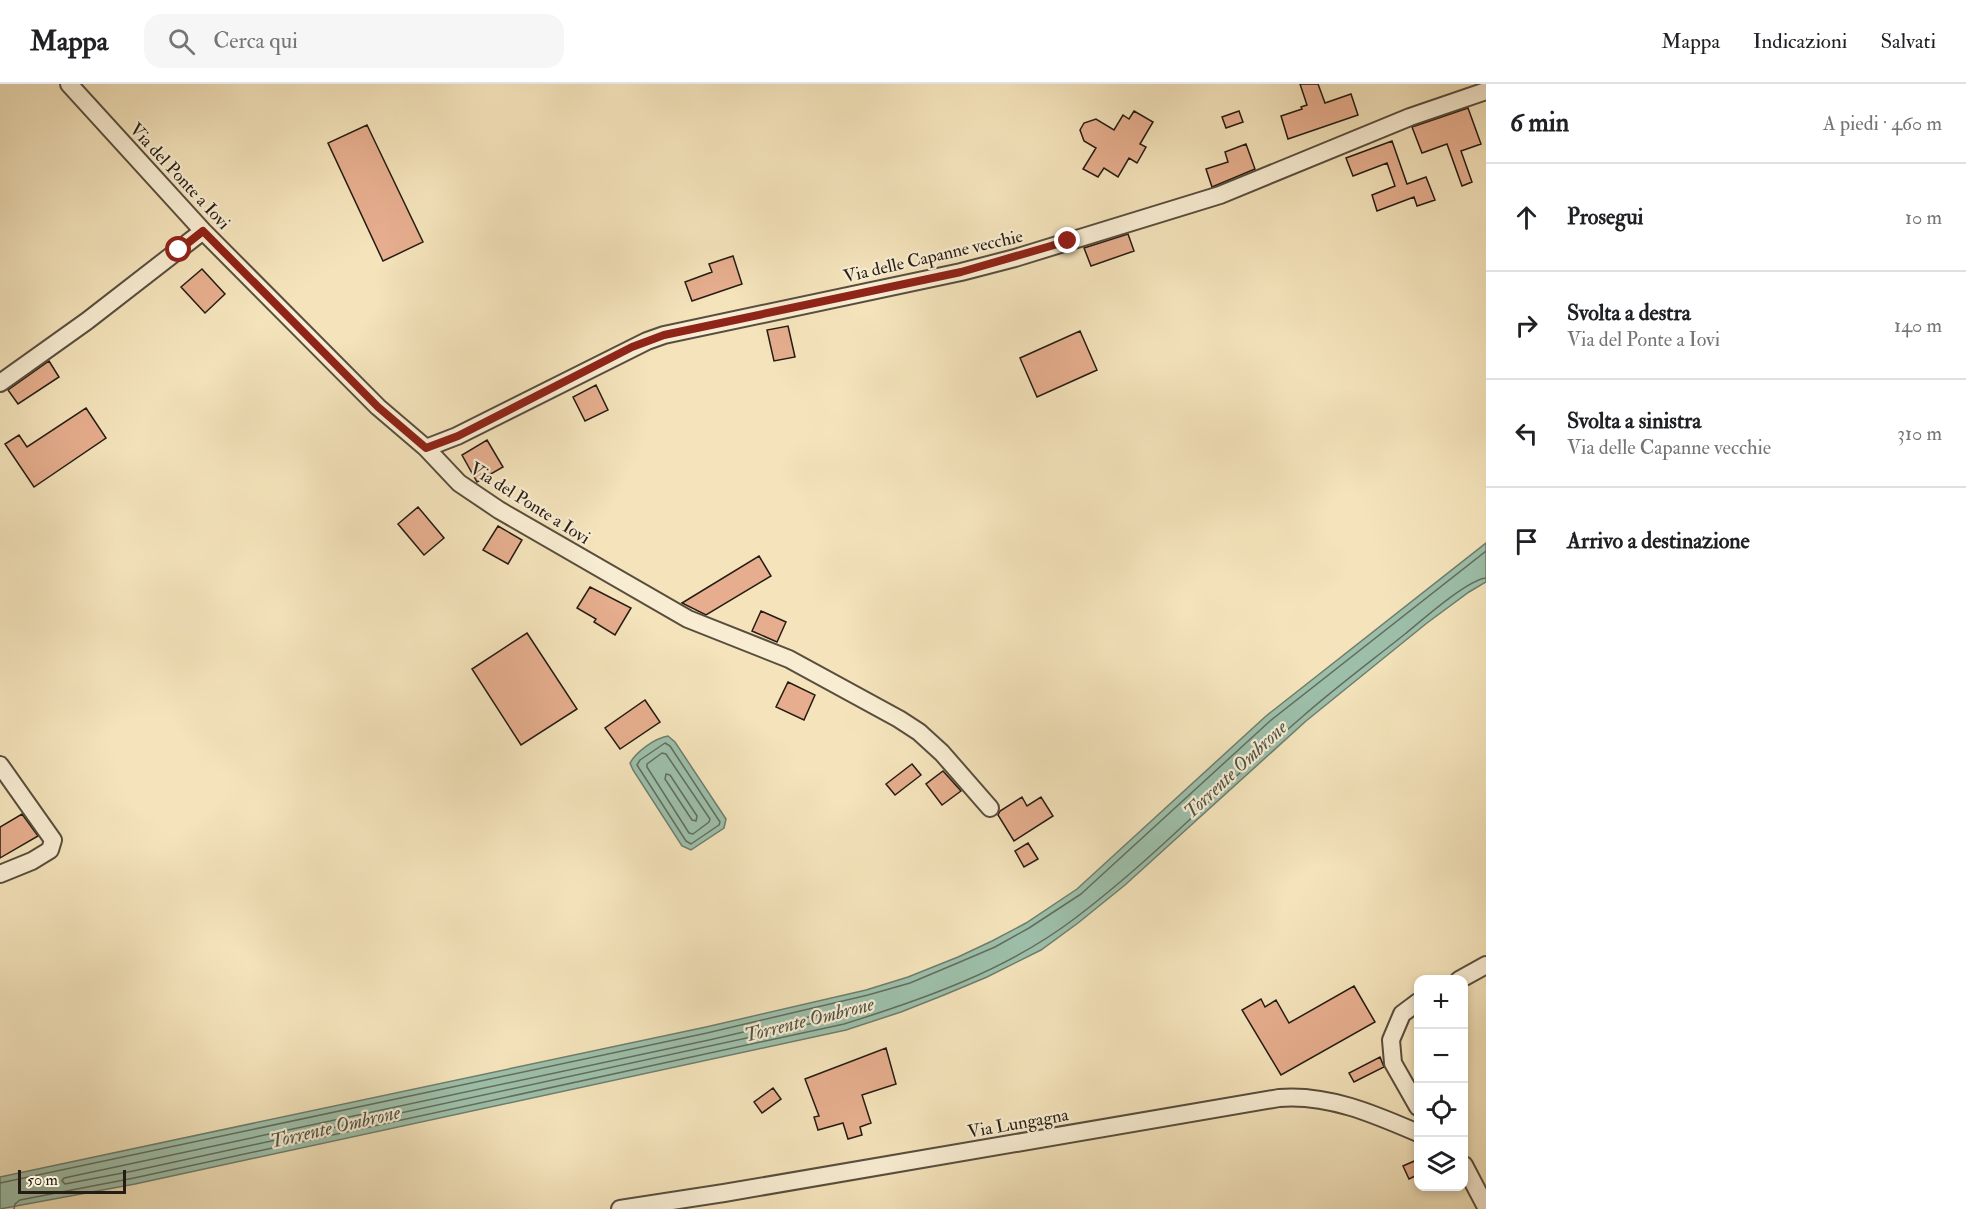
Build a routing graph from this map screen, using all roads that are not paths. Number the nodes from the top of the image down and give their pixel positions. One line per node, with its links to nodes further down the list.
1 (69, 84): 3 (street, Via del Ponte a Iovi)
2 (1486, 91): 5 (street, Via delle Capanne vecchie)
3 (203, 231): 4 (street); 5 (street, Via del Ponte a Iovi)
4 (0, 383)
5 (426, 448): 7 (street, Via del Ponte a Iovi)
6 (0, 765): 8 (street)
7 (990, 808)
8 (0, 874)
9 (1486, 965): 10 (street)
10 (1468, 975)
11 (1414, 1006): 12 (street)
12 (1414, 1099)
13 (1414, 1131): 16 (street, Via Lungagna)
14 (1468, 1173): 15 (street)
15 (1486, 1207)
16 (620, 1209)

